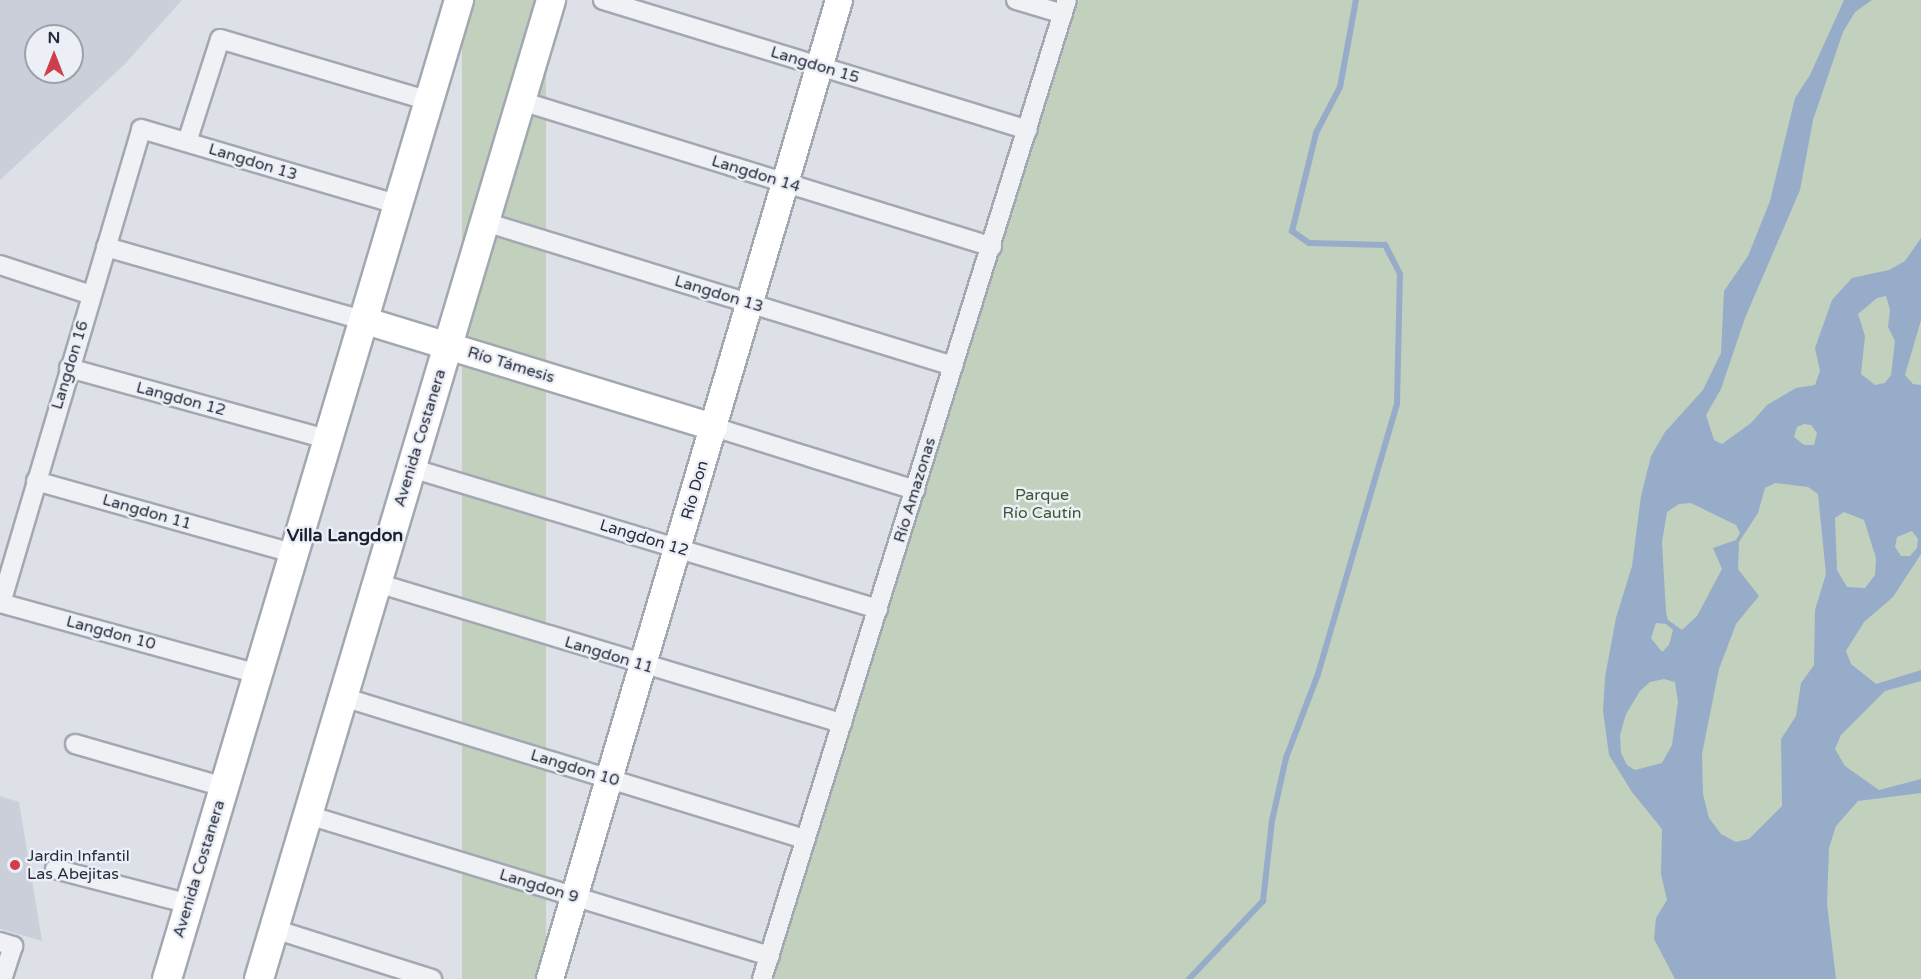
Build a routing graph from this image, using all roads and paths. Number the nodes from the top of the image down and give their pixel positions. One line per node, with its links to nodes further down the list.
1 (459, 0): 8 (main road, Avenida Costanera)
2 (551, 0): 9 (main road, Avenida Costanera)
3 (603, 0): 7 (street, Langdon 15)
4 (838, 0): 7 (street, Río Don)
5 (1016, 0): 6 (street)
6 (1065, 7): 11 (street, Río Amazonas)
7 (819, 66): 11 (street, Langdon 15); 13 (street, Río Don)
8 (429, 101): 12 (street); 14 (main road, Avenida Costanera)
9 (521, 101): 13 (street, Langdon 14); 15 (main road, Avenida Costanera)
10 (141, 129): 12 (street, Langdon 13); 16 (street, Langdon 16)
11 (1028, 130): 17 (street, Río Amazonas)
12 (187, 142): 14 (street, Langdon 13)
13 (786, 183): 17 (street, Langdon 14); 20 (street, Río Don)
14 (399, 205): 21 (main road, Avenida Costanera)
15 (485, 222): 20 (street, Langdon 13); 22 (main road, Avenida Costanera)
16 (106, 247): 19 (street, Langdon 16); 21 (street, Río Támesis)
17 (992, 247): 23 (street, Río Amazonas)
18 (0, 265): 19 (street)
19 (91, 295): 24 (street, Langdon 16)
20 (750, 304): 23 (street, Langdon 13); 25 (street, Río Don)
21 (363, 320): 22 (street, Río Támesis); 26 (main road, Avenida Costanera)
22 (448, 346): 25 (street, Río Támesis); 27 (main road, Avenida Costanera)
23 (953, 366): 29 (street, Río Amazonas)
24 (69, 368): 26 (street, Langdon 12); 28 (street, Langdon 16)
25 (714, 427): 29 (street, Río Támesis); 30 (street, Río Don)
26 (327, 439): 31 (main road, Avenida Costanera)
27 (411, 468): 30 (street, Langdon 12); 32 (main road, Avenida Costanera)
28 (36, 481): 31 (street, Langdon 11); 33 (street, Langdon 16)
29 (915, 490): 34 (street, Río Amazonas)
30 (678, 548): 34 (street, Langdon 12); 35 (street, Río Don)
31 (293, 553): 36 (main road, Avenida Costanera)
32 (377, 583): 35 (street, Langdon 11); 37 (main road, Avenida Costanera)
33 (1, 603): 36 (street, Langdon 10)
34 (878, 609): 38 (street, Río Amazonas)
35 (643, 666): 38 (street, Langdon 11); 40 (street, Río Don)
36 (257, 674): 41 (main road, Avenida Costanera)
37 (343, 697): 40 (street, Langdon 10); 42 (main road, Avenida Costanera)
38 (842, 723): 43 (street, Río Amazonas)
39 (75, 744): 41 (street)
40 (609, 779): 43 (street, Langdon 10); 45 (street, Río Don)
41 (224, 787): 46 (main road, Avenida Costanera)
42 (308, 815): 45 (street, Langdon 9); 47 (main road, Avenida Costanera)
43 (806, 839): 49 (street, Río Amazonas)
44 (56, 869): 46 (street)
45 (574, 897): 49 (street, Langdon 9); 54 (street, Río Don)
46 (189, 904): 51 (main road, Avenida Costanera)
47 (274, 929): 52 (main road, Avenida Costanera); 53 (street)
48 (7, 944): 50 (street)
49 (770, 956): 55 (street, Río Amazonas)
50 (2, 979)
51 (167, 979)
52 (259, 979)
53 (432, 979)
54 (550, 979)
55 (762, 979)

